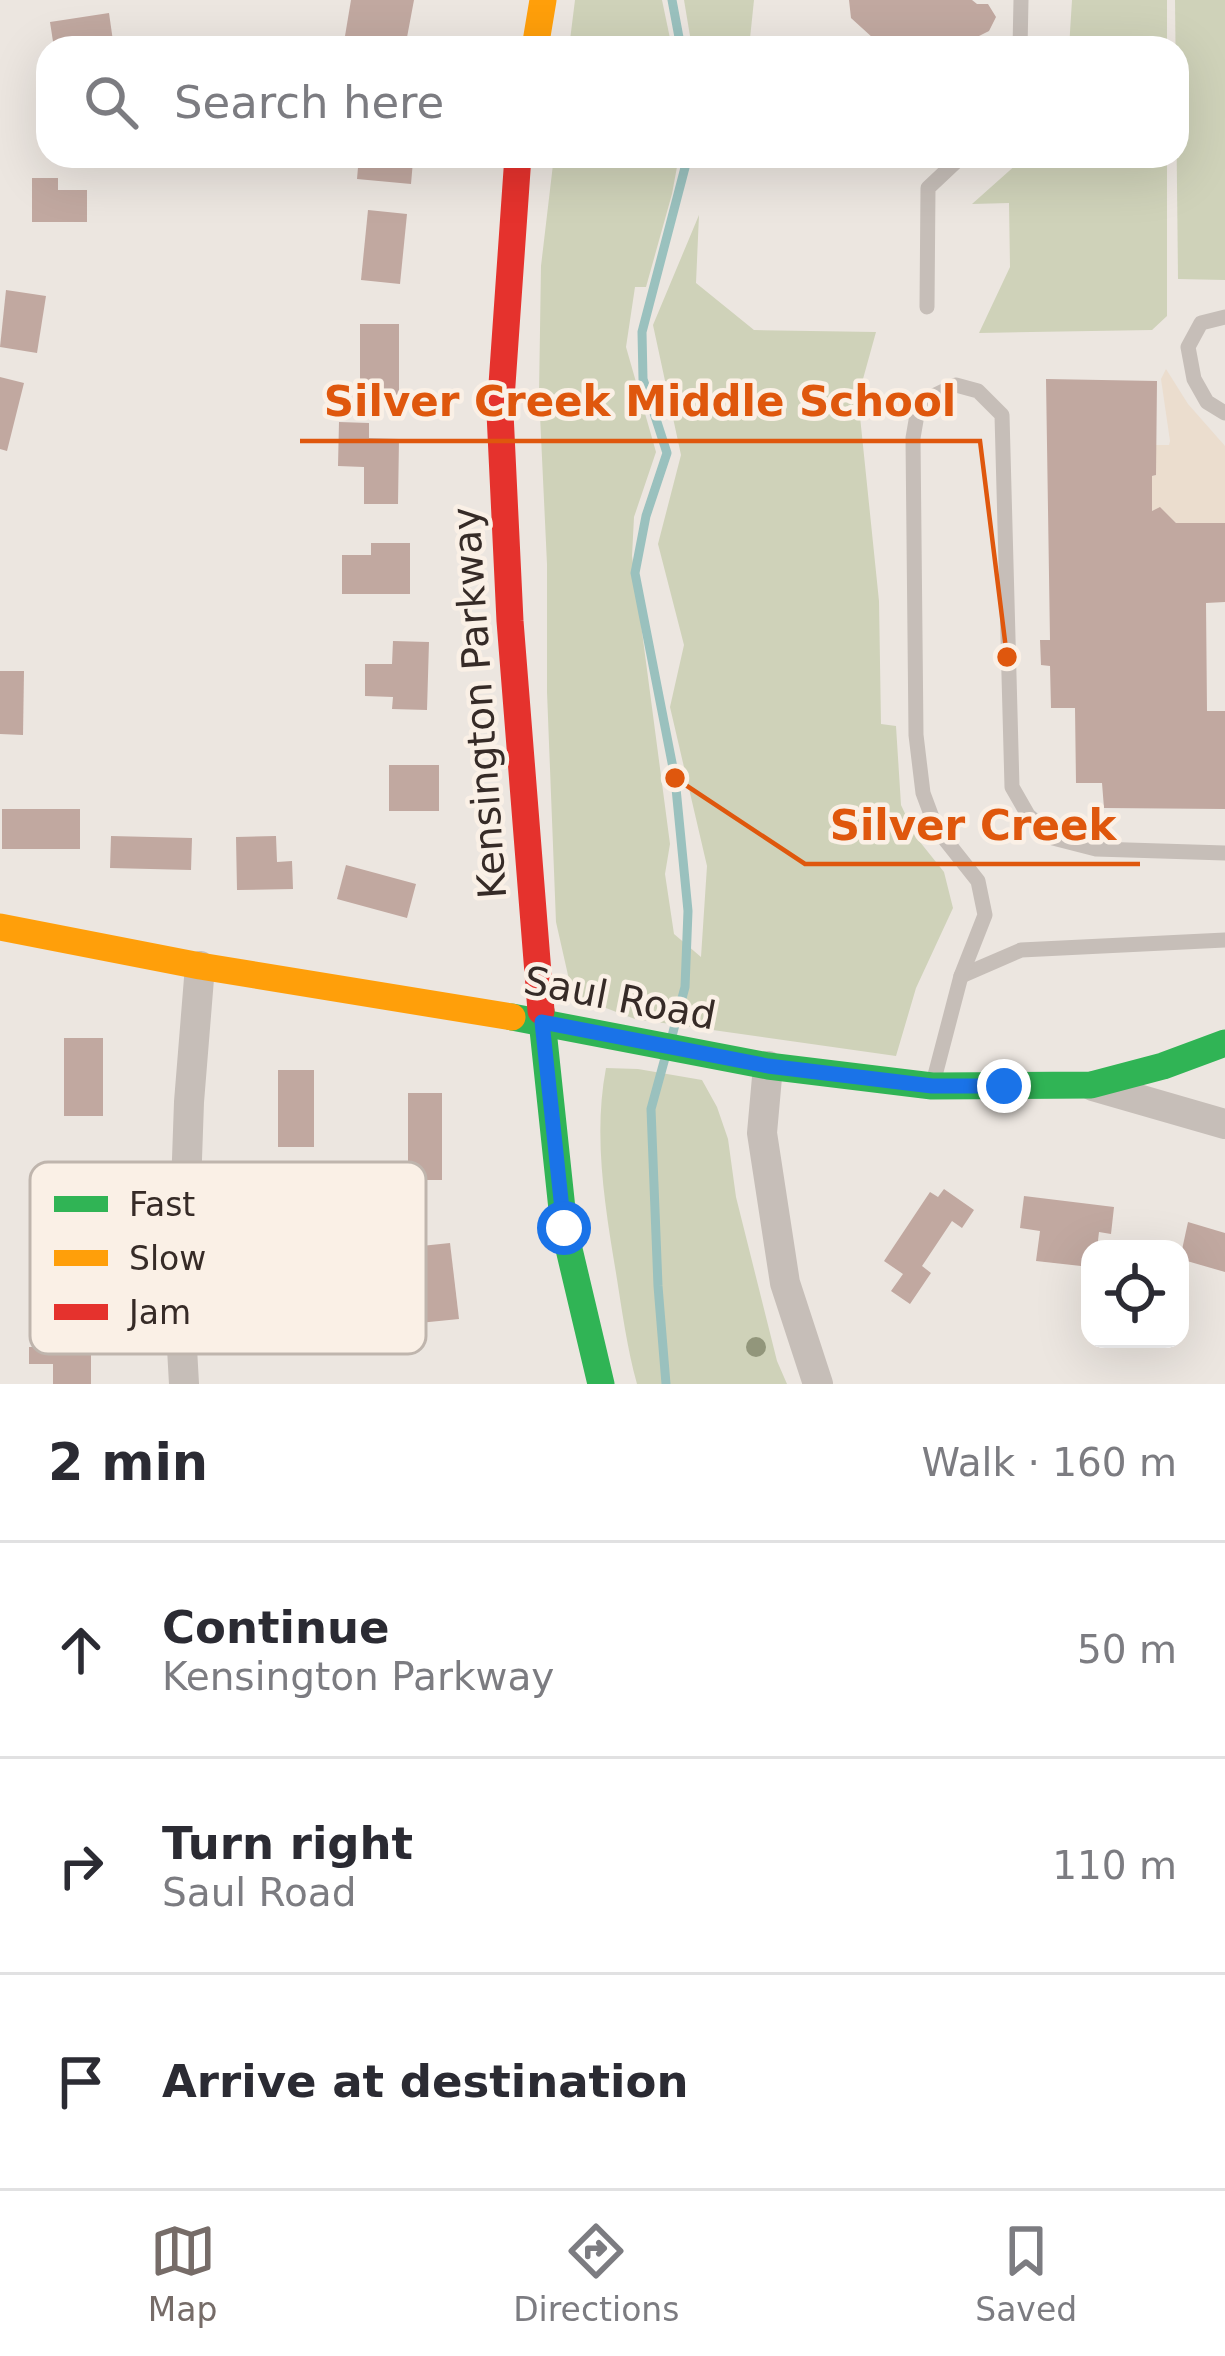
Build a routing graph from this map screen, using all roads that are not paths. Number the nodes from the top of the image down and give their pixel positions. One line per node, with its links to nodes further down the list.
1 (543, 0): 3 (street)
2 (1021, 0): 4 (lane)
3 (537, 36)
4 (1020, 36)
5 (517, 168): 15 (street, Kensington Parkway)
6 (949, 168): 7 (lane)
7 (927, 308)
8 (1225, 317): 9 (lane)
9 (1225, 412)
10 (1225, 853): 14 (lane)
11 (0, 927): 13 (street, Saul Road)
12 (1225, 940): 14 (lane)
13 (200, 966): 15 (street, Saul Road); 21 (street)
14 (961, 976): 19 (lane)
15 (542, 1022): 17 (street, Saul Road); 24 (street, Kensington Parkway)
16 (1225, 1043): 18 (street, Saul Road)
17 (768, 1066): 19 (street, Saul Road); 25 (street)
18 (1091, 1085): 19 (street, Saul Road); 20 (street)
19 (932, 1086)
20 (1225, 1124)
21 (187, 1162)
22 (182, 1354): 23 (street)
23 (184, 1384)
24 (602, 1384)
25 (818, 1384)

